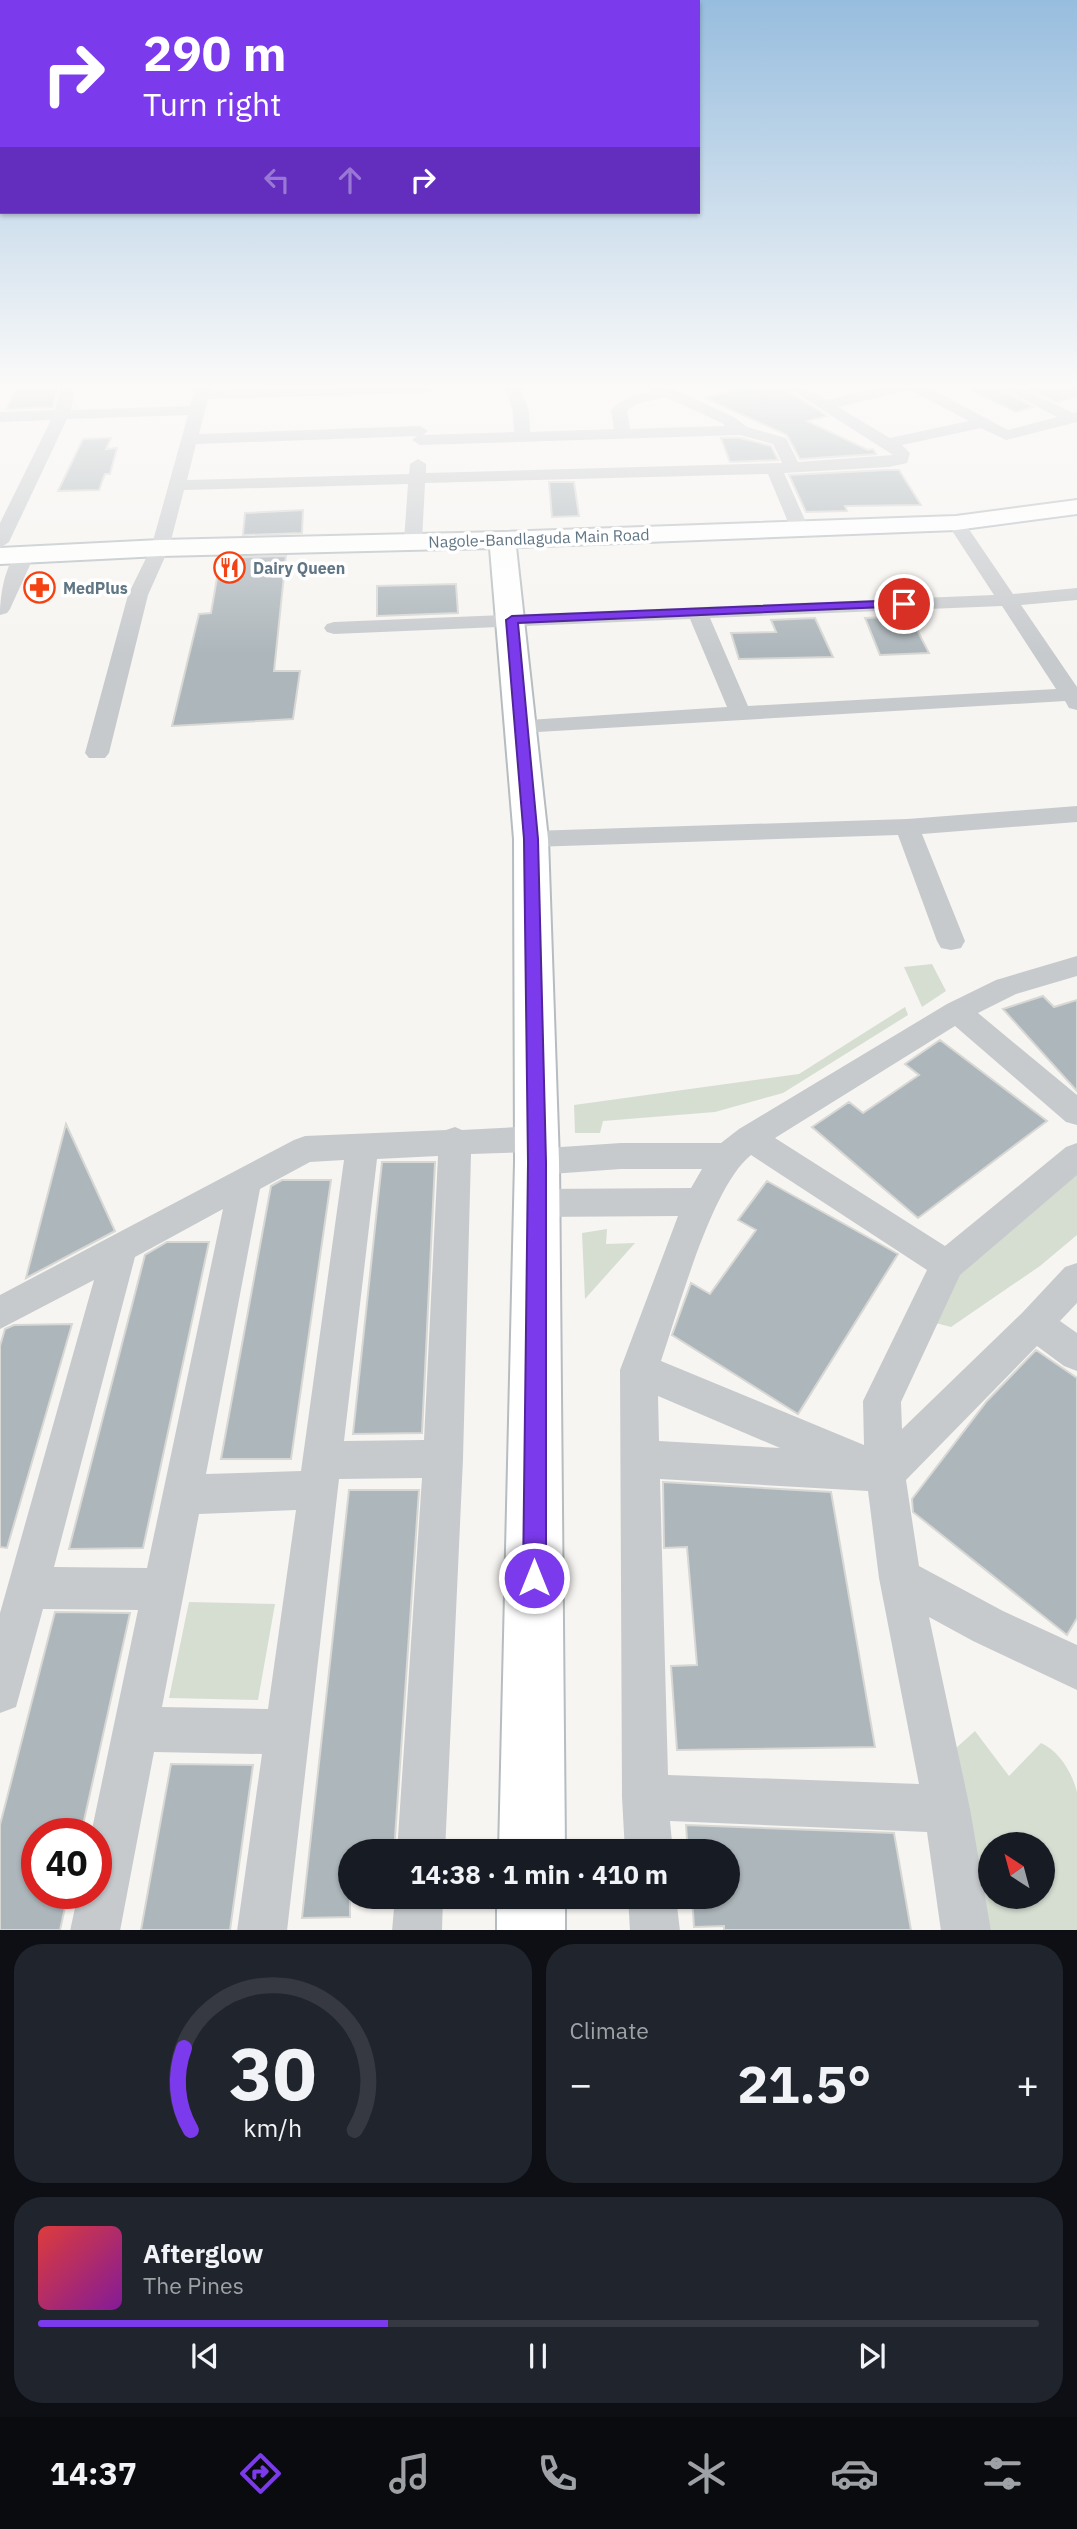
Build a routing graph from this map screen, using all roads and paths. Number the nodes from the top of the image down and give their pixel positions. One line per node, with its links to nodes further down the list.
1 (33, 474): 13 (street)
2 (180, 474): 7 (street)
3 (417, 474): 6 (street)
4 (614, 474): 6 (street)
5 (784, 474): 10 (street)
6 (417, 480): 7 (street); 12 (street)
7 (177, 485): 14 (street)
8 (1077, 507): 9 (street, Nagole-Bandlaguda Main Road)
9 (956, 523): 10 (street, Nagole-Bandlaguda Main Road); 18 (street)
10 (800, 528): 11 (street, Nagole-Bandlaguda Main Road)
11 (502, 540): 12 (street, Nagole-Bandlaguda Main Road); 21 (street)
12 (413, 541): 14 (street, Nagole-Bandlaguda Main Road)
13 (0, 542)
14 (160, 548): 15 (street, Nagole-Bandlaguda Main Road); 26 (street)
15 (26, 554): 16 (street, Nagole-Bandlaguda Main Road); 19 (street)
16 (0, 556)
17 (1077, 594): 18 (street)
18 (1007, 600): 20 (street); 23 (street)
19 (0, 609)
20 (697, 612): 21 (street); 24 (street)
21 (512, 620): 22 (street); 25 (street)
22 (334, 628)
23 (1075, 697): 24 (street)
24 (740, 713): 25 (street)
25 (521, 726): 29 (street)
26 (97, 753)
27 (1077, 814): 28 (street)
28 (907, 827): 29 (street); 30 (street)
29 (531, 839): 38 (street)
30 (951, 941)
31 (1077, 966): 32 (street)
32 (957, 1011): 33 (street); 36 (street)
33 (1077, 1113)
34 (455, 1140): 35 (street); 38 (street); 48 (street)
35 (362, 1147): 39 (street); 51 (street)
36 (739, 1147): 38 (street); 40 (street); 42 (street)
37 (1077, 1156): 42 (street)
38 (537, 1168): 40 (street); 63 (street)
39 (245, 1183): 41 (street); 52 (street)
40 (700, 1202): 47 (street)
41 (120, 1249): 44 (street); 54 (street)
42 (947, 1265): 50 (street)
43 (1077, 1278): 45 (street)
44 (0, 1313)
45 (1035, 1324): 46 (street); 50 (street)
46 (1077, 1354)
47 (639, 1370): 49 (street); 50 (street)
48 (443, 1459): 51 (street); 62 (street)
49 (640, 1459): 50 (street); 60 (street)
50 (885, 1473): 53 (street)
51 (321, 1475): 52 (street); 59 (street)
52 (182, 1495): 55 (street)
53 (900, 1578): 56 (street); 61 (street)
54 (27, 1588): 55 (street); 57 (street)
55 (163, 1588): 58 (street)
56 (1077, 1668)
57 (0, 1691)
58 (135, 1729): 59 (street); 68 (street)
59 (288, 1732): 69 (street)
60 (645, 1797): 61 (street); 64 (street)
61 (947, 1810): 73 (street)
62 (422, 1839)
63 (532, 1839)
64 (648, 1839)
65 (418, 1909): 70 (street)
66 (531, 1909): 71 (street)
67 (653, 1909): 72 (street)
68 (95, 1930)
69 (262, 1930)
70 (417, 1930)
71 (531, 1930)
72 (655, 1930)
73 (966, 1930)

